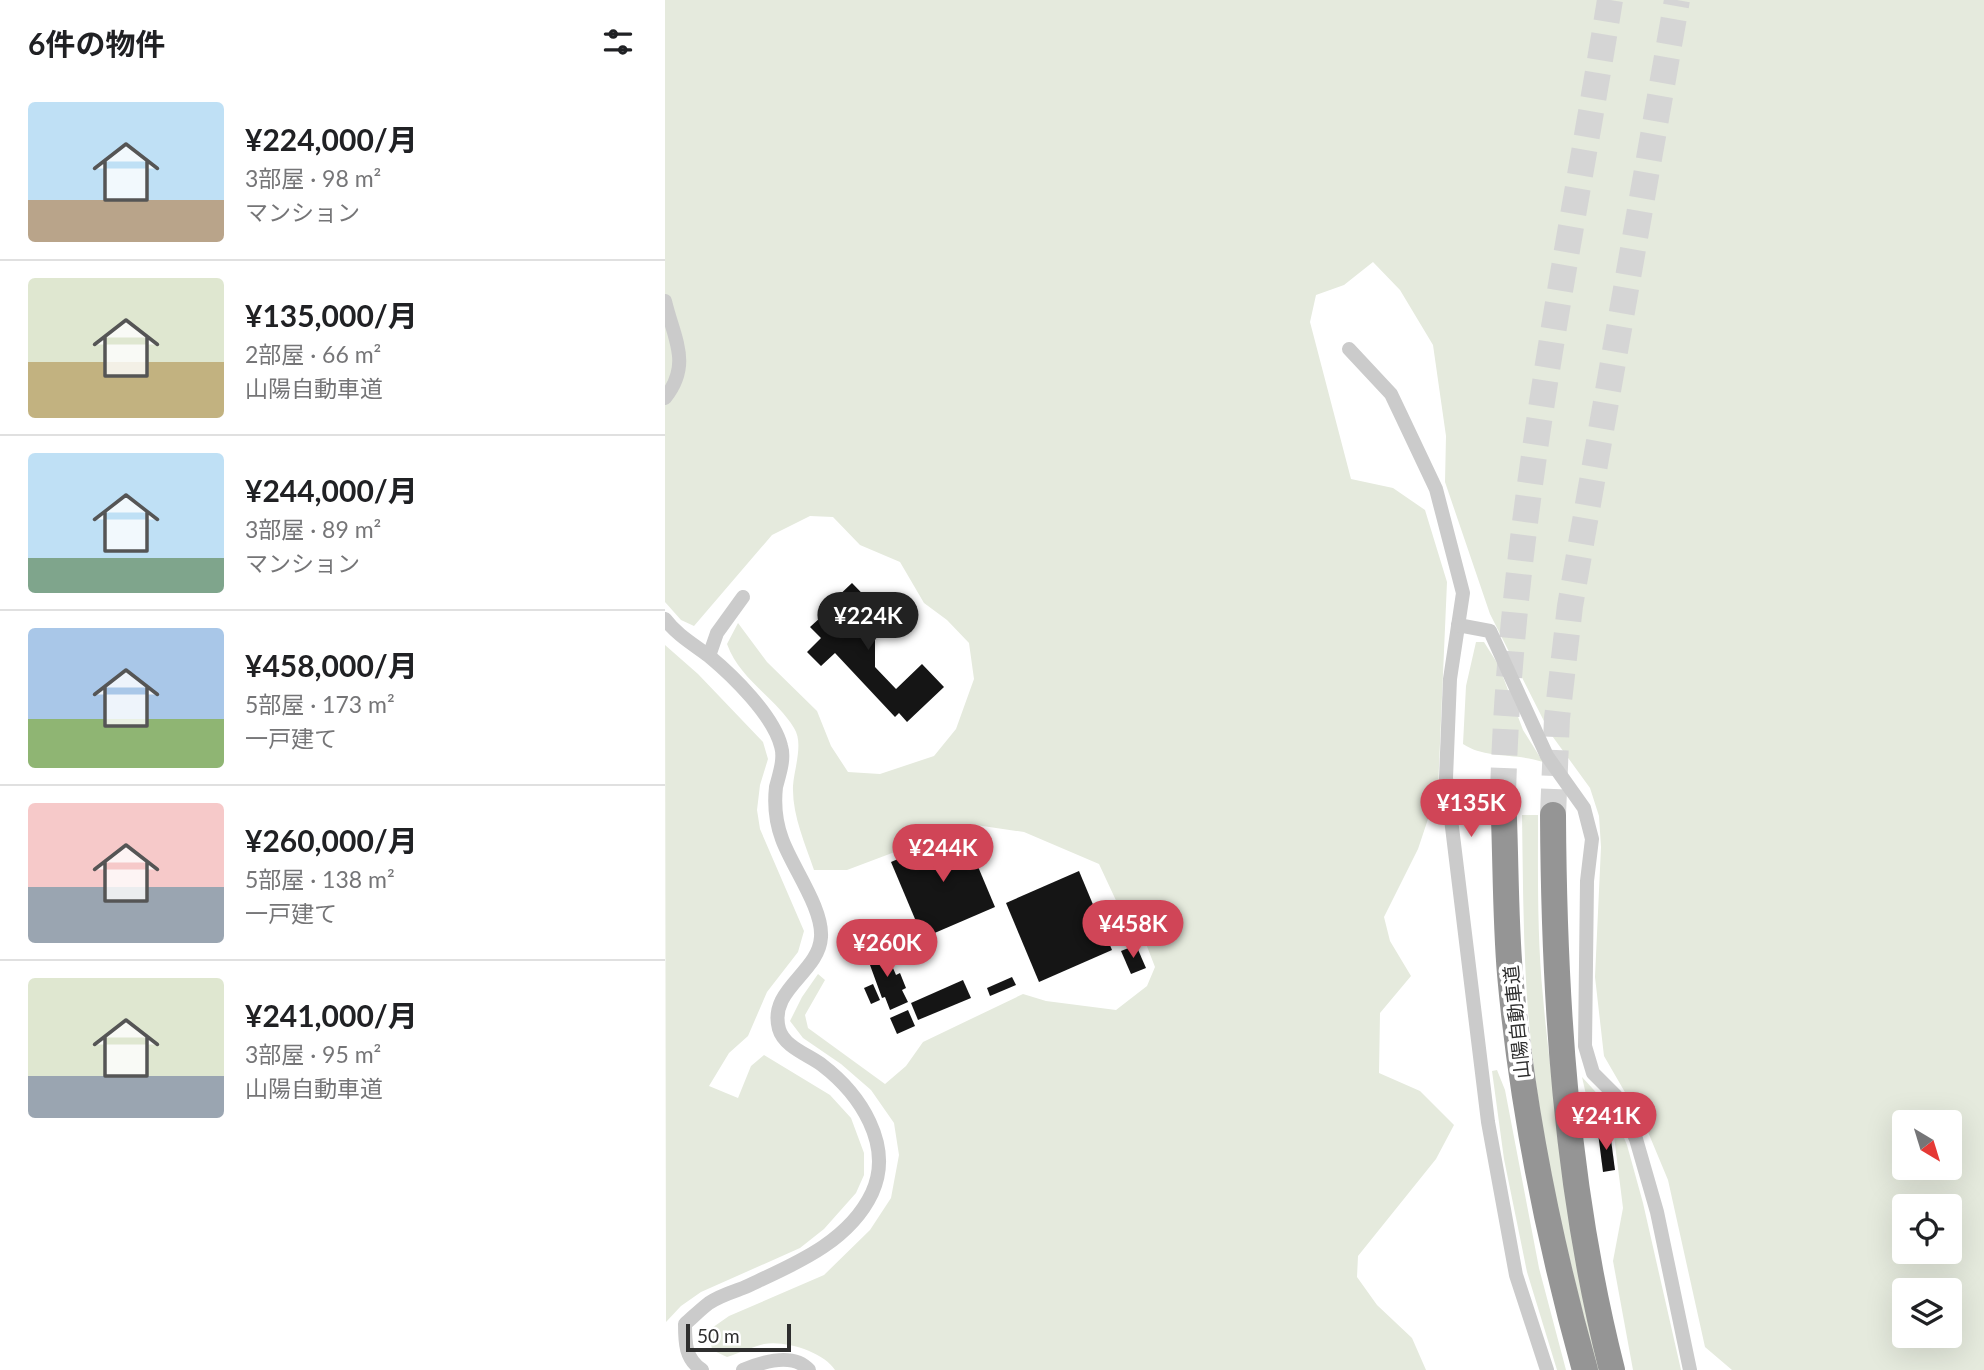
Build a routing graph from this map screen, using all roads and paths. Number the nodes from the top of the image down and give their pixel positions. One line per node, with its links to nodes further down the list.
1 (665, 301): 3 (street)
2 (1349, 349): 6 (street)
3 (665, 398)
4 (743, 597): 7 (street)
5 (665, 619): 7 (street)
6 (1458, 625): 13 (street); 16 (street)
7 (709, 656): 10 (street)
8 (1503, 794): 14 (highway, 山陽自動車道)
9 (1552, 816): 15 (highway)
10 (702, 1370)
11 (743, 1370): 12 (street)
12 (809, 1370)
13 (1548, 1370)
14 (1585, 1370)
15 (1612, 1370)
16 (1690, 1370)

